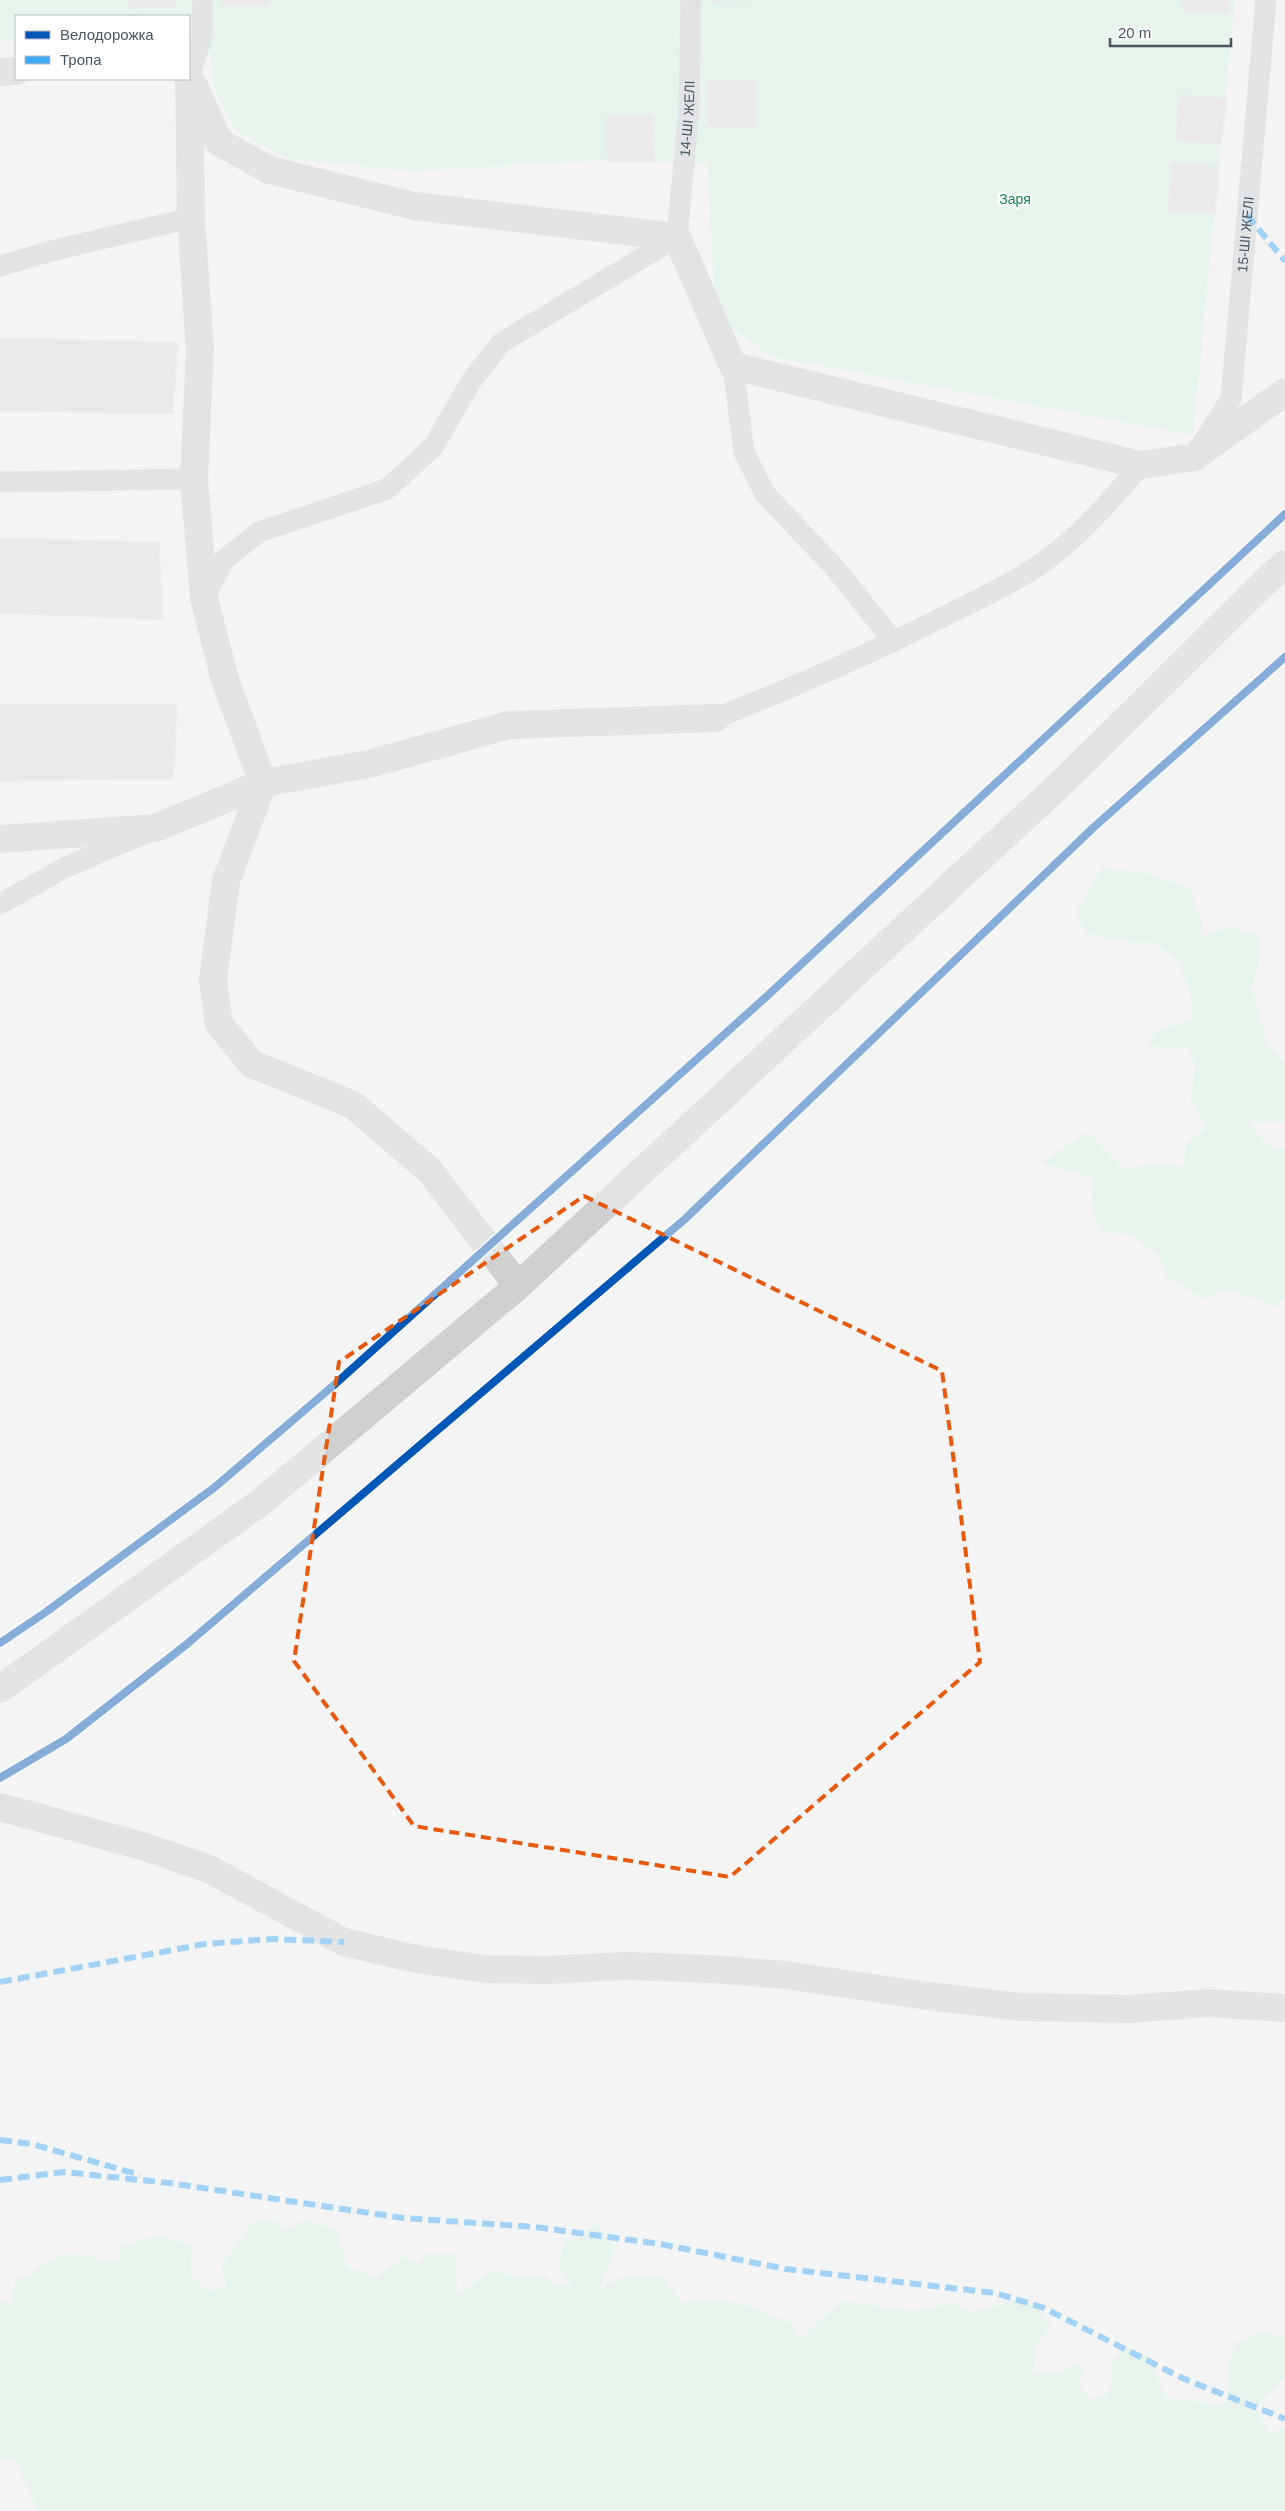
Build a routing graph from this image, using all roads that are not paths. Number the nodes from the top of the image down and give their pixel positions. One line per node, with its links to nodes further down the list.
1 (203, 0): 6 (lane)
2 (691, 0): 10 (lane, 14-ШІ ЖЕЛІ)
3 (1266, 0): 14 (lane, 15-ШІ ЖЕЛІ)
4 (15, 71): 5 (street)
5 (0, 72)
6 (190, 73)
7 (190, 78): 10 (street)
8 (189, 80): 9 (street)
9 (191, 218): 11 (lane); 16 (street)
10 (677, 237): 12 (street); 19 (lane)
11 (0, 266)
12 (733, 366): 15 (street); 20 (lane)
13 (1285, 392): 14 (street)
14 (1194, 457): 15 (street)
15 (1142, 465): 20 (lane)
16 (194, 479): 17 (lane); 19 (street)
17 (0, 482)
18 (1285, 564): 26 (street)
19 (204, 598): 22 (street)
20 (894, 642): 21 (lane)
21 (716, 718): 22 (street)
22 (263, 783): 23 (street); 26 (street)
23 (156, 828): 24 (street); 25 (lane)
24 (0, 839)
25 (0, 904)
26 (518, 1286): 27 (street)
27 (0, 1689)
28 (0, 1806): 29 (street)
29 (1285, 2008)

